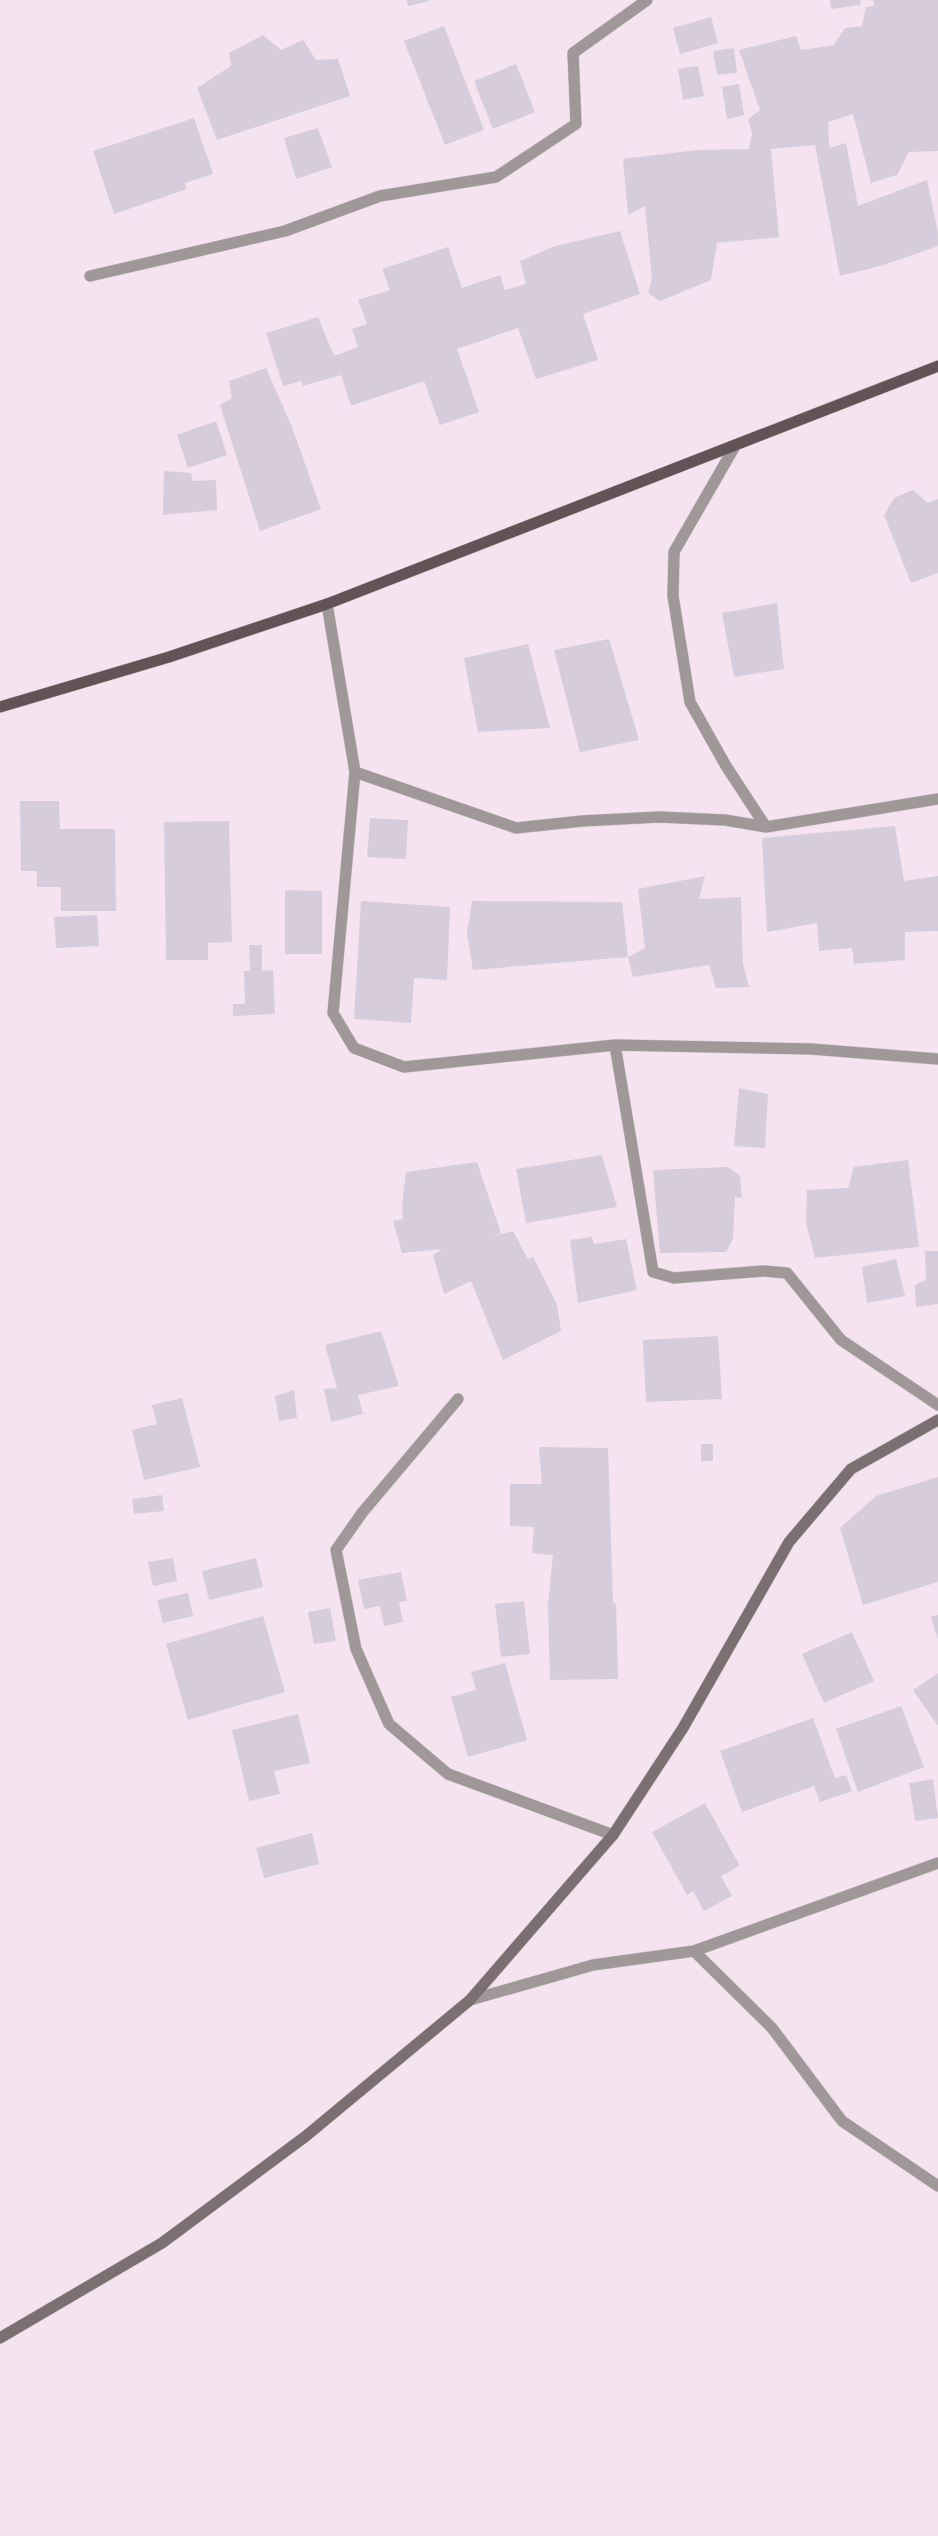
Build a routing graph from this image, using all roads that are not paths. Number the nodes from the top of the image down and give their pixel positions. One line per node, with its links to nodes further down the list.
1 (647, 0): 2 (street)
2 (90, 276)
3 (938, 366): 4 (main road)
4 (735, 446): 5 (main road); 9 (street)
5 (327, 604): 6 (main road); 7 (street)
6 (0, 707)
7 (355, 772): 9 (street); 10 (street)
8 (938, 799): 9 (street)
9 (766, 827)
10 (615, 1045): 11 (street); 13 (street)
11 (938, 1059)
12 (458, 1399): 15 (street)
13 (938, 1405)
14 (938, 1420): 15 (main road)
15 (613, 1834): 18 (main road)
16 (938, 1863): 17 (street)
17 (694, 1951): 18 (street); 19 (street)
18 (470, 2000): 20 (main road)
19 (938, 2186)
20 (0, 2338)

